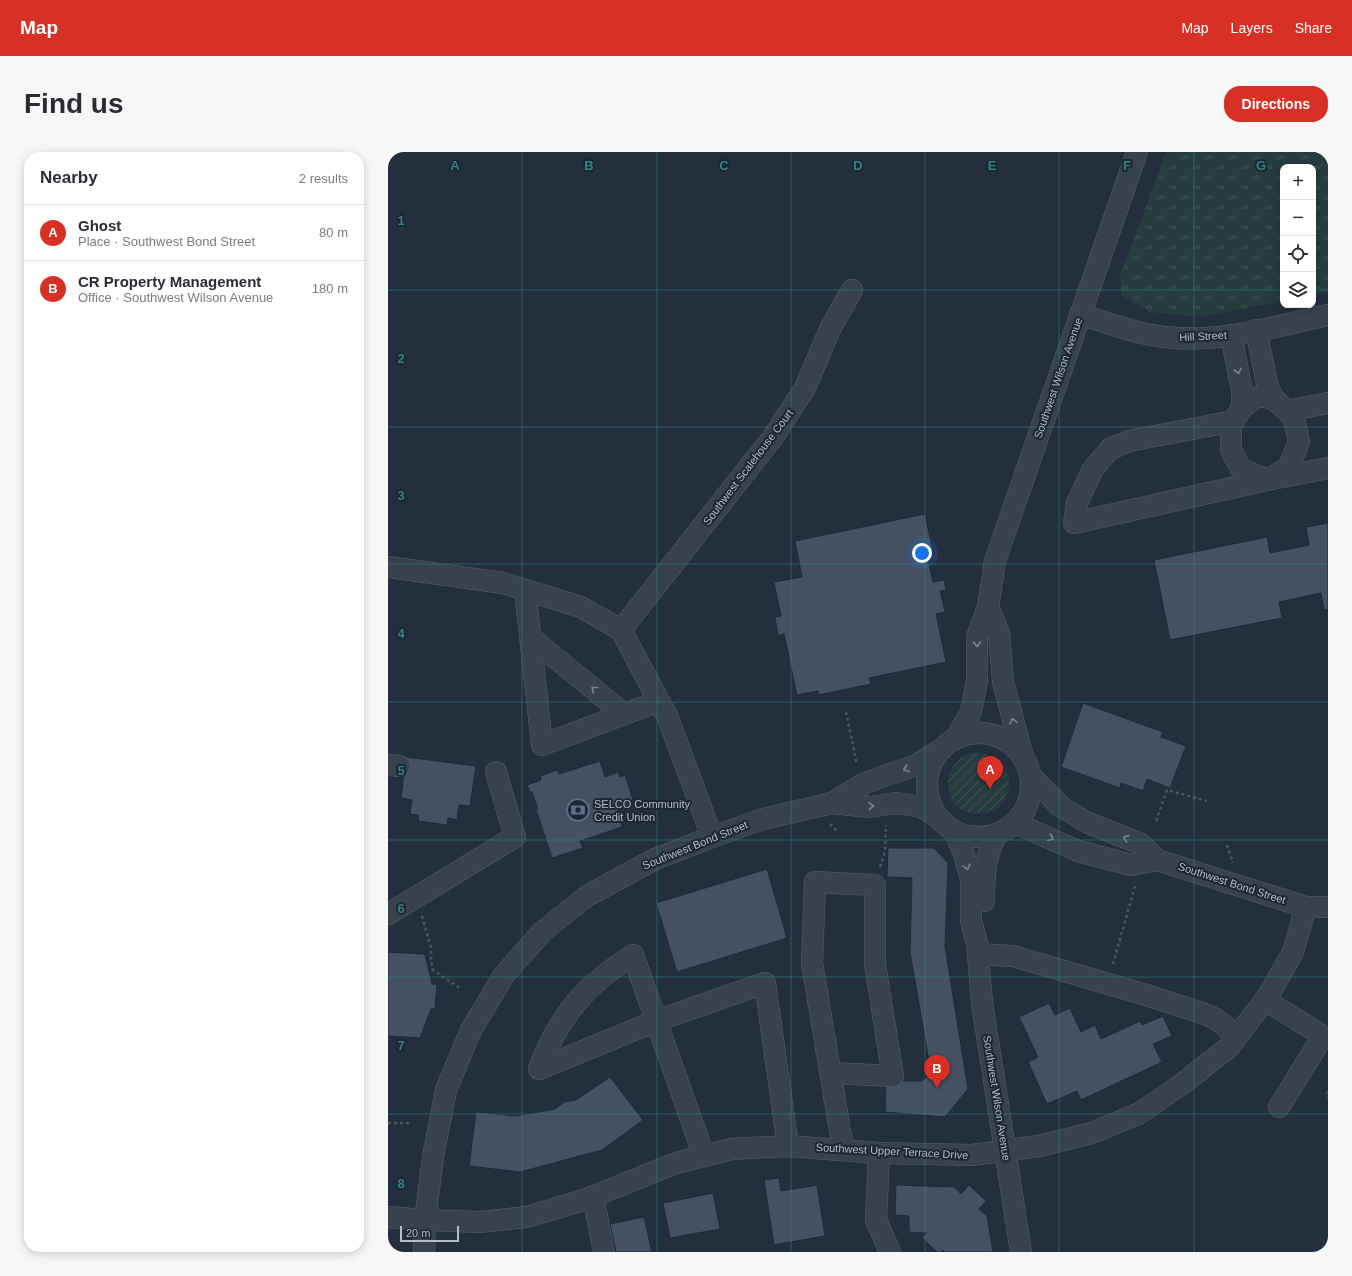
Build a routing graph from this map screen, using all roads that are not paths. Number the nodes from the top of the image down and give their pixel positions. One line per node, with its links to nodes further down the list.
1 (1137, 152): 3 (street, Southwest Wilson Avenue)
2 (852, 290): 15 (street, Southwest Scalehouse Court)
3 (1080, 314): 6 (street, Hill Street); 14 (street, Southwest Wilson Avenue)
4 (1328, 316): 5 (street, Hill Street)
5 (1256, 330): 6 (street, Hill Street); 8 (street)
6 (1231, 335): 9 (street, one-way to 9)
7 (1328, 403): 8 (street)
8 (1281, 406): 9 (street); 11 (street)
9 (1238, 414): 11 (street); 11 (street)
10 (1328, 468): 11 (street)
11 (1267, 480)
12 (388, 568): 13 (street)
13 (525, 590): 15 (street); 16 (street)
14 (988, 607): 19 (street, Southwest Wilson Avenue, one-way to 19); 20 (street, one-way to 14)
15 (621, 630): 17 (street)
16 (531, 638): 18 (street, one-way to 16); 18 (street)
17 (659, 701): 18 (street); 27 (street)
18 (624, 714)
19 (948, 744): 20 (street); 22 (street, Southwest Bond Street, one-way to 22); 23 (street)
20 (1027, 767): 24 (street); 28 (street, Southwest Bond Street, one-way to 20)
21 (496, 772): 31 (street)
22 (832, 803): 23 (street, Southwest Bond Street, one-way to 23); 27 (street, Southwest Bond Street)
23 (936, 816): 25 (street)
24 (1015, 823): 26 (street); 28 (street, Southwest Bond Street, one-way to 28)
25 (954, 831): 26 (street); 33 (street, Southwest Wilson Avenue, one-way to 33)
26 (996, 835): 33 (street, Southwest Wilson Avenue)
27 (712, 837): 47 (street, Southwest Bond Street)
28 (1157, 860): 29 (street, Southwest Bond Street)
29 (1306, 907): 30 (street, Southwest Bond Street); 32 (street, Southwest Bond Street); 34 (street, Southwest Upper Terrace Drive)
30 (1328, 907)
31 (388, 914)
32 (1328, 923)
33 (978, 949): 37 (street); 42 (street, Southwest Wilson Avenue)
34 (1265, 1000): 36 (street); 37 (street, Southwest Upper Terrace Drive)
35 (656, 1021): 35 (street); 40 (street); 44 (street)
36 (1326, 1032): 39 (street)
37 (1237, 1036): 42 (street, Southwest Upper Terrace Drive)
38 (831, 1073): 38 (street); 41 (street)
39 (1279, 1107)
40 (788, 1146): 41 (street, Southwest Upper Terrace Drive); 44 (street, Southwest Upper Terrace Drive)
41 (842, 1149): 43 (street, Southwest Upper Terrace Drive)
42 (1004, 1151): 43 (street, Southwest Upper Terrace Drive); 51 (street, Southwest Wilson Avenue)
43 (879, 1153): 50 (street)
44 (704, 1156): 45 (street, Southwest Upper Terrace Drive)
45 (593, 1196): 47 (street, Southwest Upper Terrace Drive); 49 (street)
46 (388, 1218): 47 (street, Southwest Upper Terrace Drive)
47 (425, 1220): 48 (street, Southwest Bond Street)
48 (424, 1252)
49 (604, 1252)
50 (890, 1252)
51 (1021, 1252)

